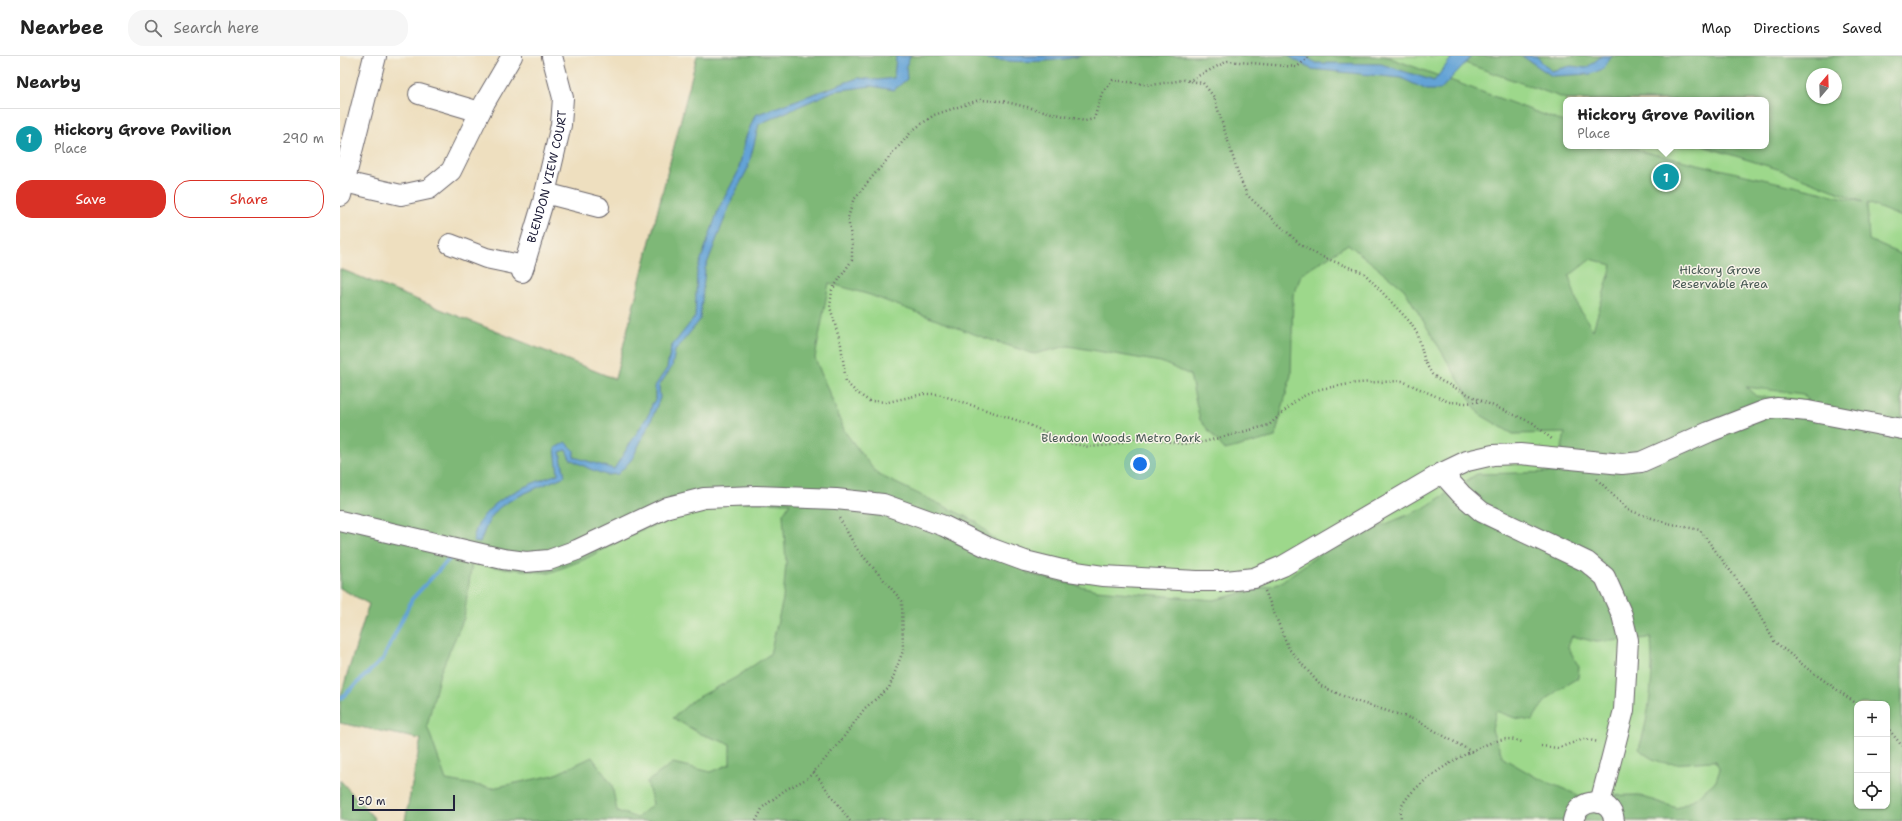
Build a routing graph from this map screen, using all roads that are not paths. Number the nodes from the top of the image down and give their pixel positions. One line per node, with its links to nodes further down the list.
1 (375, 56): 6 (main road)
2 (512, 56): 5 (street)
3 (552, 56): 7 (street, BLENDON VIEW COURT)
4 (419, 94): 5 (street)
5 (480, 112): 6 (street)
6 (341, 186)
7 (545, 193): 8 (street); 9 (street, BLENDON VIEW COURT)
8 (599, 207)
9 (450, 244)
10 (1902, 429): 11 (street)
11 (1442, 473): 12 (street); 13 (street)
12 (340, 521)
13 (1600, 803): 14 (street); 15 (street)
14 (1573, 821)
15 (1614, 821)

